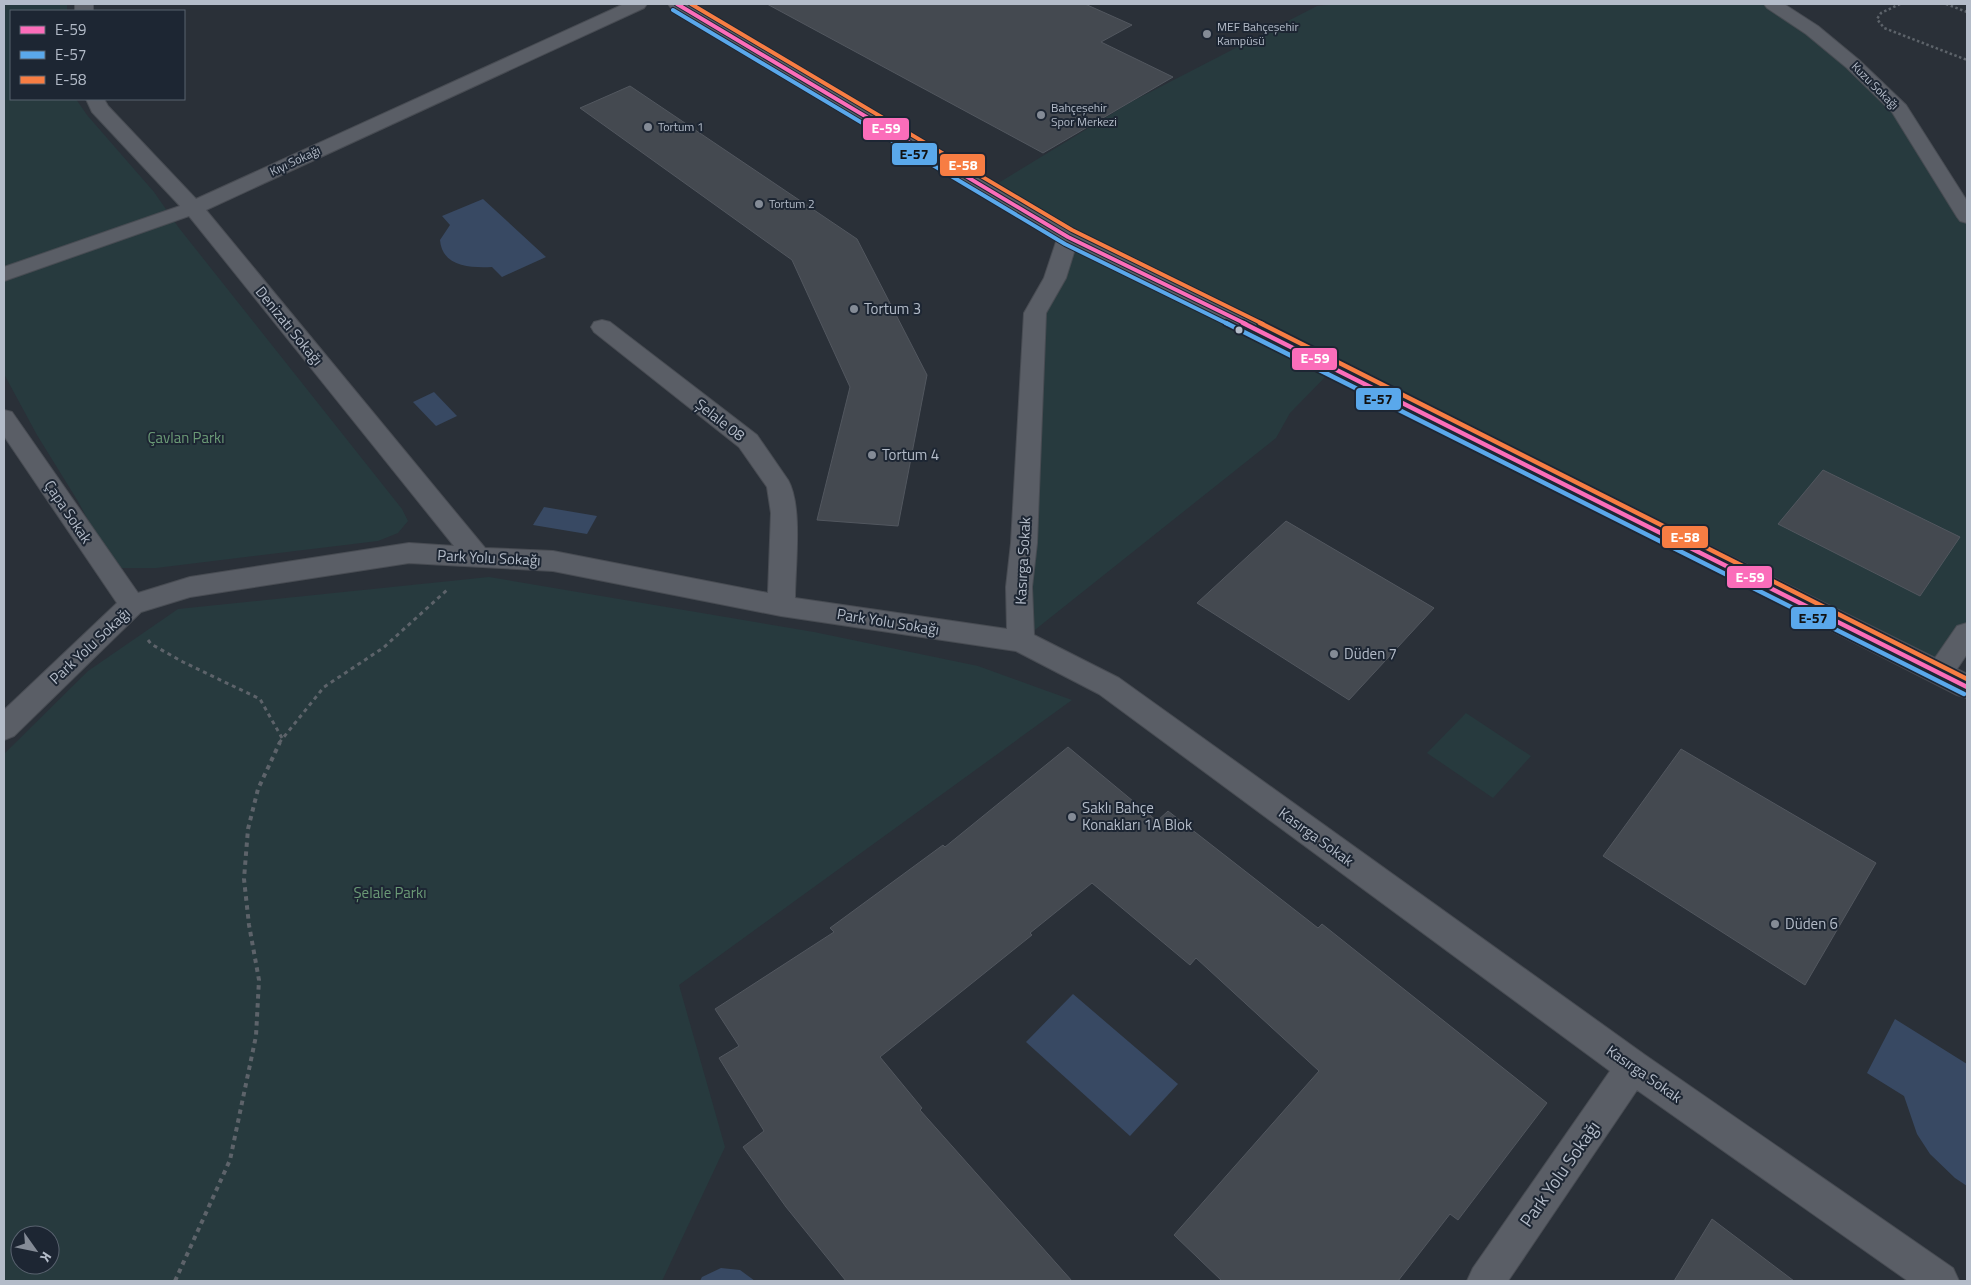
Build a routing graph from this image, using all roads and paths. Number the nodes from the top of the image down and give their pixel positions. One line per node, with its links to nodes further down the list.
1 (638, 4): 9 (street, Kıyı Sokağı)
2 (677, 4): 11 (street)
3 (1773, 4): 10 (street, Kuzu Sokağı)
4 (1900, 4): 7 (path)
5 (1946, 4): 6 (path)
6 (1967, 12)
7 (1967, 60)
8 (96, 100): 9 (street, Denizatı Sokağı)
9 (193, 208): 12 (street, Kıyı Sokağı); 15 (street, Denizatı Sokağı)
10 (1967, 217)
11 (1068, 237): 19 (street, Kasırga Sokak); 20 (street)
12 (4, 274)
13 (602, 327): 17 (street, Şelale 08)
14 (4, 418): 16 (street, Çapa Sokak)
15 (478, 557): 16 (street, Park Yolu Sokağı); 17 (street, Park Yolu Sokağı); 23 (path)
16 (132, 606): 22 (street, Park Yolu Sokağı); 23 (path)
17 (781, 606): 19 (street, Park Yolu Sokağı)
18 (1967, 633): 20 (street)
19 (1022, 641): 24 (street, Kasırga Sokak)
20 (1940, 672): 21 (street)
21 (1967, 687)
22 (4, 728)
23 (282, 738): 25 (path)
24 (1633, 1067): 26 (street, Park Yolu Sokağı); 27 (street, Kasırga Sokak)
25 (175, 1281)
26 (1486, 1281)
27 (1940, 1281)

